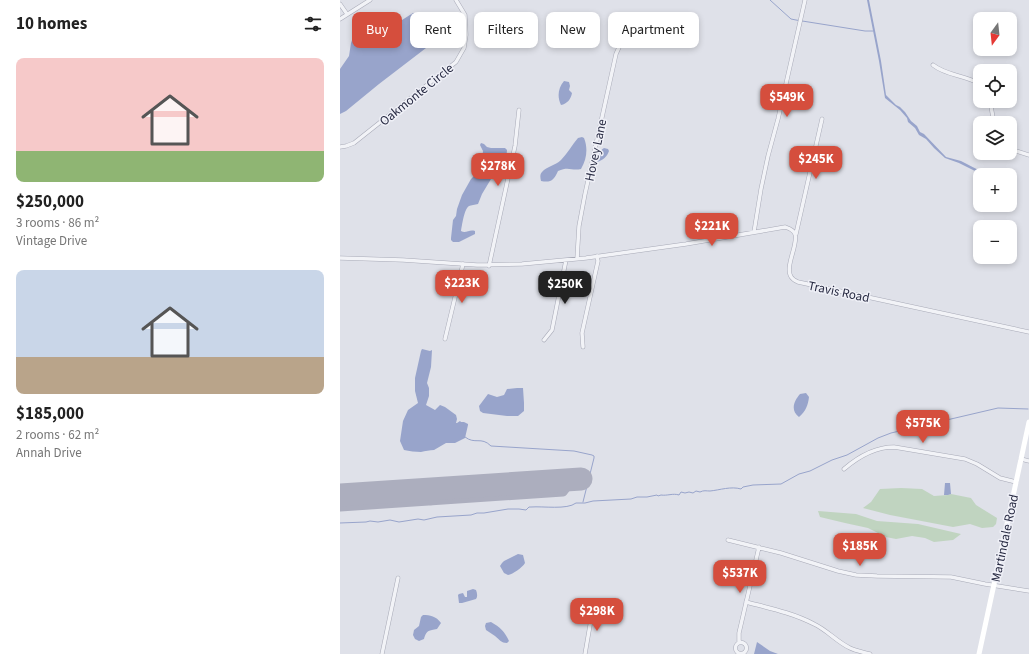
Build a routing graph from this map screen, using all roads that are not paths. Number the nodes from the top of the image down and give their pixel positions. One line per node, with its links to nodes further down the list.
1 (370, 0): 5 (street)
2 (456, 0): 12 (street, Oakmonte Circle)
3 (805, 0): 15 (street)
4 (340, 4): 5 (street)
5 (347, 14): 6 (street)
6 (340, 19)
7 (619, 48): 19 (street, Hovey Lane)
8 (934, 65): 9 (street)
9 (973, 80)
10 (519, 110): 22 (street)
11 (822, 119): 16 (street)
12 (340, 147)
13 (1017, 151): 14 (street)
14 (1029, 155)
15 (754, 232): 16 (street); 17 (street)
16 (795, 237): 23 (street, Travis Road)
17 (597, 256): 19 (street); 26 (street)
18 (340, 258): 21 (street)
19 (577, 259): 20 (street)
20 (566, 260): 22 (street); 25 (street)
21 (463, 264): 22 (street); 24 (street)
22 (489, 266)
23 (1029, 332)
24 (445, 339)
25 (544, 340)
26 (582, 347)
27 (1029, 422): 28 (street, Martindale Road)
28 (1021, 459): 29 (street); 31 (street, Martindale Road)
29 (1029, 461)
30 (844, 469): 31 (street)
31 (1016, 482): 35 (street, Martindale Road)
32 (728, 540): 33 (street)
33 (759, 547): 35 (street); 37 (street)
34 (398, 578): 40 (street)
35 (994, 585): 36 (street); 43 (street, Martindale Road)
36 (1029, 591)
37 (746, 602): 39 (street); 42 (street)
38 (593, 608): 41 (street)
39 (739, 642)
40 (382, 654)
41 (585, 654)
42 (870, 654)
43 (979, 654)

